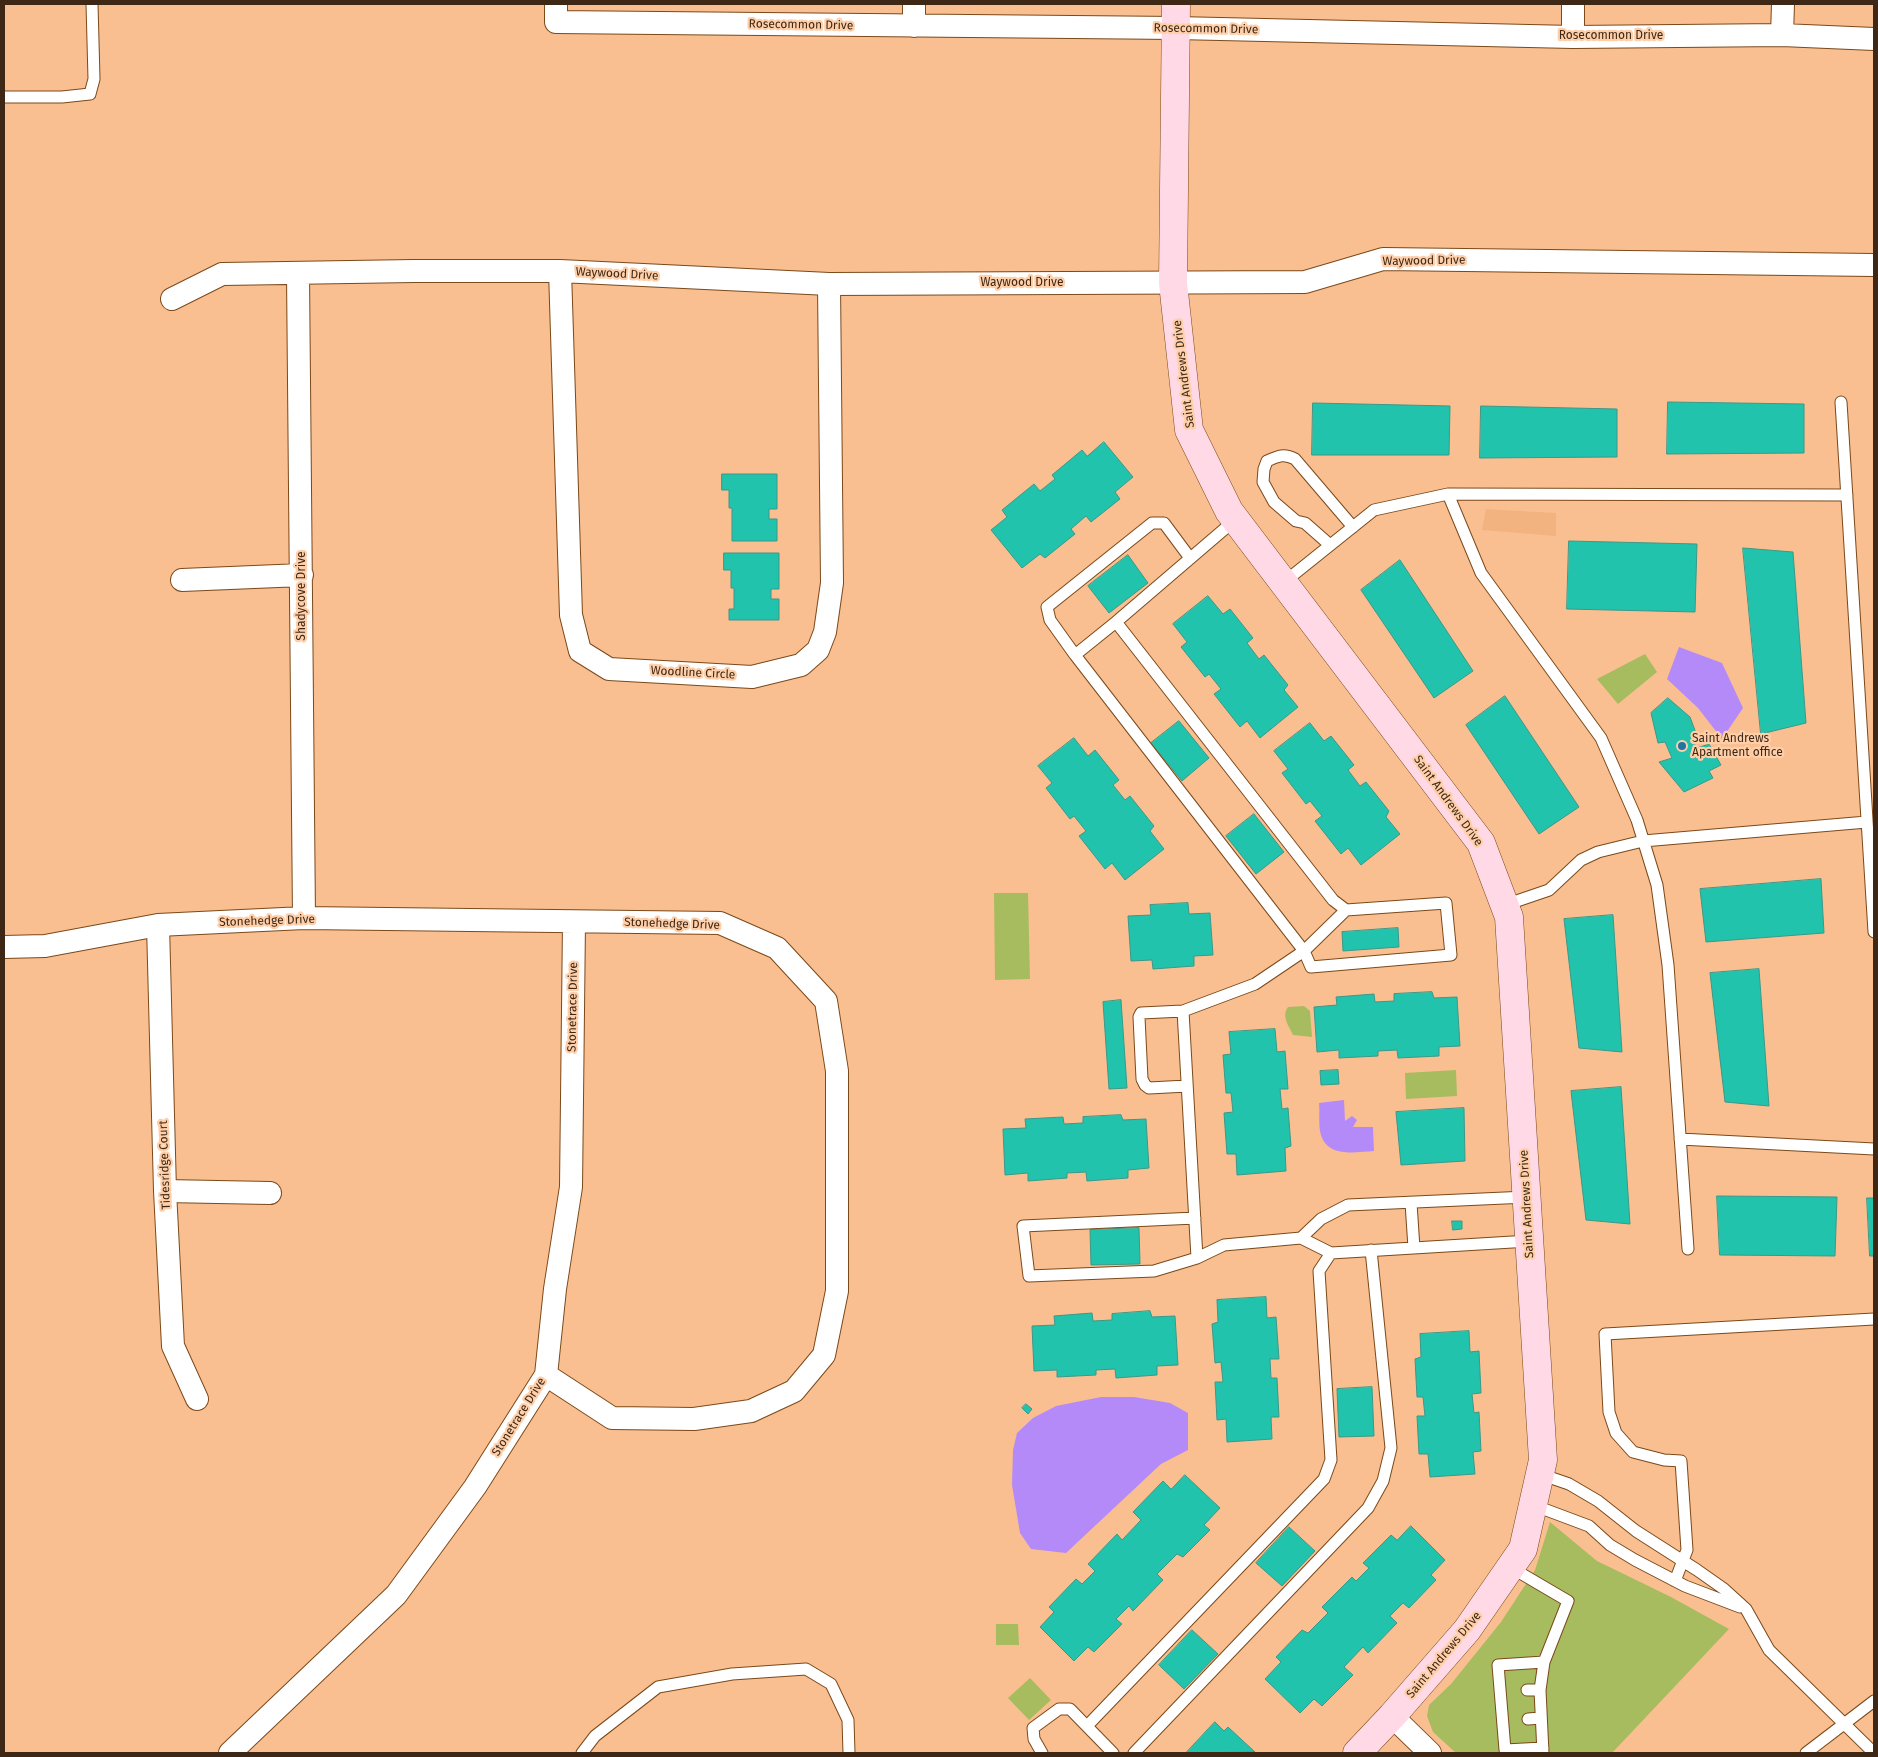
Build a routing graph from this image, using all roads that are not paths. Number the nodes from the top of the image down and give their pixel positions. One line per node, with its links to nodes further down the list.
1 (92, 4): 11 (lane)
2 (556, 4): 7 (street, Rosecommon Drive)
3 (914, 4): 7 (street)
4 (1573, 4): 9 (street)
5 (1783, 4): 8 (street)
6 (1176, 16): 7 (street, Rosecommon Drive); 9 (street, Rosecommon Drive); 15 (street, Saint Andrews Drive)
7 (914, 26)
8 (1782, 35): 9 (street, Rosecommon Drive); 10 (street, Rosecommon Drive)
9 (1573, 37)
10 (1874, 39)
11 (4, 97)
12 (1874, 265): 15 (street, Waywood Drive)
13 (560, 271): 14 (street, Waywood Drive); 16 (street, Waywood Drive); 16 (street, Woodline Circle)
14 (298, 274): 17 (street, Waywood Drive); 25 (street, Shadycove Drive)
15 (1173, 283): 16 (street, Waywood Drive); 21 (street, Saint Andrews Drive)
16 (829, 284)
17 (172, 299)
18 (1841, 402): 20 (lane)
19 (1448, 494): 20 (lane); 22 (lane); 31 (lane)
20 (1848, 495): 30 (lane)
21 (1235, 520): 24 (lane); 27 (street, Saint Andrews Drive)
22 (1353, 527): 23 (lane); 23 (lane)
23 (1330, 545): 27 (lane)
24 (1190, 558): 28 (lane); 29 (lane)
25 (302, 575): 26 (street); 34 (street, Shadycove Drive)
26 (182, 580)
27 (1284, 583): 32 (street, Saint Andrews Drive)
28 (1116, 622): 29 (lane); 33 (lane)
29 (1075, 655): 39 (lane)
30 (1867, 822): 31 (lane); 37 (lane)
31 (1644, 841): 32 (lane); 42 (lane)
32 (1505, 905): 46 (street, Saint Andrews Drive)
33 (1346, 910): 39 (lane); 39 (lane)
34 (304, 918): 35 (street, Stonehedge Drive); 36 (street, Stonehedge Drive)
35 (574, 922): 57 (street, Stonetrace Drive); 57 (street, Stonehedge Drive)
36 (158, 925): 38 (street, Stonehedge Drive); 44 (street, Tidesridge Court)
37 (1874, 932)
38 (4, 947)
39 (1304, 952): 40 (lane)
40 (1183, 1011): 41 (lane); 41 (lane)
41 (1187, 1086): 48 (lane)
42 (1680, 1139): 43 (lane); 52 (lane)
43 (1874, 1149)
44 (165, 1191): 45 (street); 58 (street, Tidesridge Court)
45 (270, 1192)
46 (1527, 1197): 47 (lane); 50 (street, Saint Andrews Drive)
47 (1411, 1203): 49 (lane); 51 (lane)
48 (1195, 1218): 55 (lane); 55 (lane)
49 (1301, 1238): 54 (lane); 55 (lane)
50 (1529, 1240): 51 (lane); 59 (street, Saint Andrews Drive)
51 (1414, 1248): 53 (lane)
52 (1688, 1249)
53 (1371, 1250): 54 (lane); 80 (lane)
54 (1331, 1253): 73 (lane)
55 (1197, 1258)
56 (1874, 1320): 61 (lane)
57 (546, 1375): 75 (street, Stonetrace Drive)
58 (197, 1399)
59 (1540, 1474): 60 (street, Saint Andrews Drive); 61 (lane)
60 (1533, 1505): 62 (street, Saint Andrews Drive); 63 (lane)
61 (1683, 1562): 63 (lane); 64 (lane)
62 (1510, 1567): 65 (lane); 69 (street, Saint Andrews Drive)
63 (1675, 1581): 64 (lane)
64 (1746, 1609): 72 (lane)
65 (1544, 1662): 67 (lane); 74 (lane)
66 (1527, 1690): 67 (lane)
67 (1540, 1690): 70 (lane)
68 (1874, 1701): 72 (lane)
69 (1392, 1716): 81 (street, Saint Andrews Drive); 82 (street)
70 (1541, 1718): 71 (lane); 74 (lane)
71 (1528, 1719)
72 (1844, 1724): 83 (lane); 84 (lane)
73 (1087, 1726): 78 (lane); 79 (lane)
74 (1543, 1751)
75 (230, 1753)
76 (582, 1753): 77 (lane)
77 (849, 1753)
78 (1042, 1753)
79 (1114, 1753)
80 (1134, 1753)
81 (1357, 1753)
82 (1430, 1753)
83 (1806, 1753)
84 (1874, 1753)

